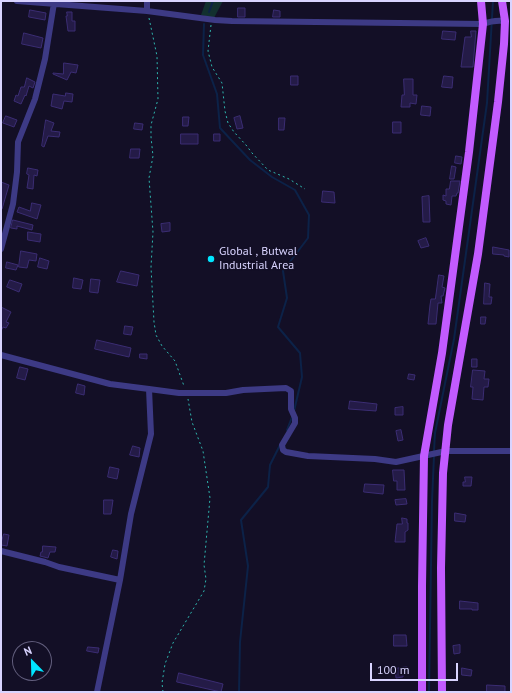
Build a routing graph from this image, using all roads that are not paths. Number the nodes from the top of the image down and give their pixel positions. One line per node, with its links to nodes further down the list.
1 (17, 1): 5 (street)
2 (147, 1): 6 (street)
3 (481, 1): 8 (main road)
4 (502, 1): 7 (main road)
5 (54, 3): 6 (street); 9 (street)
6 (147, 11): 8 (street)
7 (501, 21): 8 (street); 12 (main road)
8 (486, 22): 14 (main road)
9 (1, 249)
10 (1, 355): 11 (street)
11 (149, 389): 14 (street); 16 (street)
12 (446, 451): 13 (street); 14 (street); 19 (main road)
13 (511, 451)
14 (426, 456): 18 (main road)
15 (1, 551): 16 (street)
16 (120, 580): 17 (street)
17 (97, 692)
18 (422, 692)
19 (442, 692)

